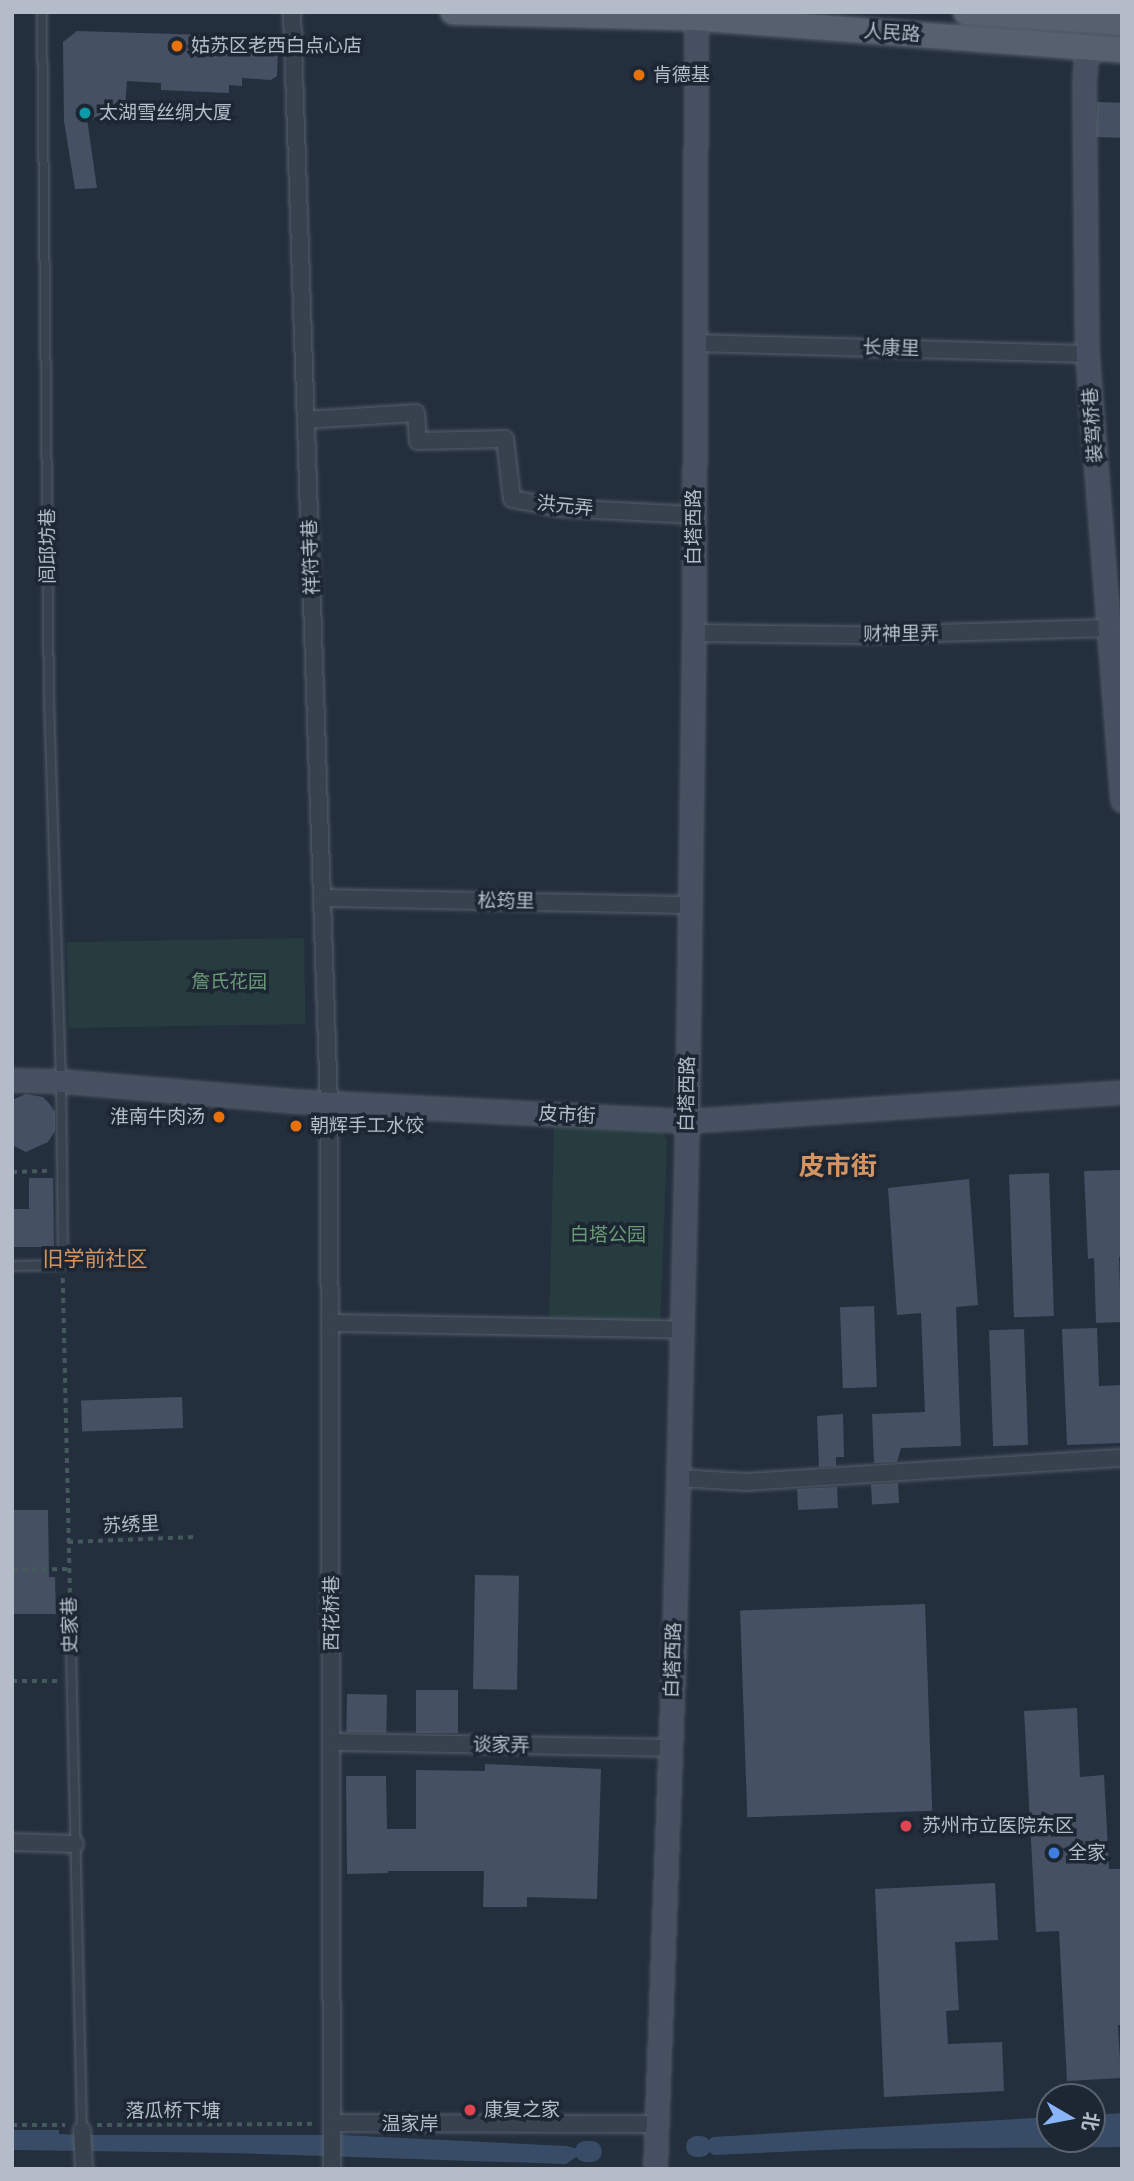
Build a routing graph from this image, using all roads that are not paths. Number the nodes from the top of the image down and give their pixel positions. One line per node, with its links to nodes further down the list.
1 (42, 12): 20 (lane, 闾邱坊巷)
2 (292, 12): 11 (street, 祥符寺巷)
3 (453, 12): 5 (main road, 人民路)
4 (966, 12): 6 (main road)
5 (696, 15): 7 (main road, 人民路); 9 (main road, 白塔西路)
6 (1122, 23)
7 (1087, 47): 8 (main road, 人民路); 10 (main road, 装驾桥巷)
8 (1122, 50)
9 (695, 343): 10 (street, 长康里); 12 (main road, 白塔西路)
10 (1087, 354): 13 (main road, 装驾桥巷)
11 (306, 420): 12 (street, 洪元弄); 17 (street, 祥符寺巷)
12 (694, 515): 14 (main road, 白塔西路)
13 (1108, 628): 14 (street, 财神里弄); 15 (main road, 装驾桥巷)
14 (694, 634): 18 (main road, 白塔西路)
15 (1118, 716): 16 (main road, 装驾桥巷)
16 (1122, 801)
17 (322, 898): 18 (street, 松筠里); 22 (street, 祥符寺巷)
18 (690, 905): 23 (main road, 白塔西路)
19 (12, 1080): 20 (main road, 皮市街)
20 (61, 1080): 22 (main road, 皮市街); 24 (lane)
21 (1122, 1092): 23 (main road, 皮市街)
22 (329, 1102): 23 (main road, 皮市街); 25 (street, 西花桥巷)
23 (687, 1121): 26 (main road, 白塔西路)
24 (12, 1266)
25 (332, 1323): 26 (street); 30 (street, 西花桥巷)
26 (682, 1330): 28 (main road, 白塔西路)
27 (1122, 1458): 28 (street)
28 (678, 1478): 31 (main road, 白塔西路)
29 (70, 1606): 33 (lane, 史家巷)
30 (332, 1742): 31 (street, 谈家弄); 35 (street, 西花桥巷)
31 (670, 1748): 34 (main road, 白塔西路)
32 (12, 1842): 33 (street)
33 (75, 1844): 36 (lane, 史家巷)
34 (656, 2124): 35 (street, 温家岸); 39 (main road, 白塔西路)
35 (333, 2127): 38 (street, 西花桥巷)
36 (82, 2128): 37 (street, 史家巷)
37 (84, 2163)
38 (332, 2164)
39 (655, 2169)

